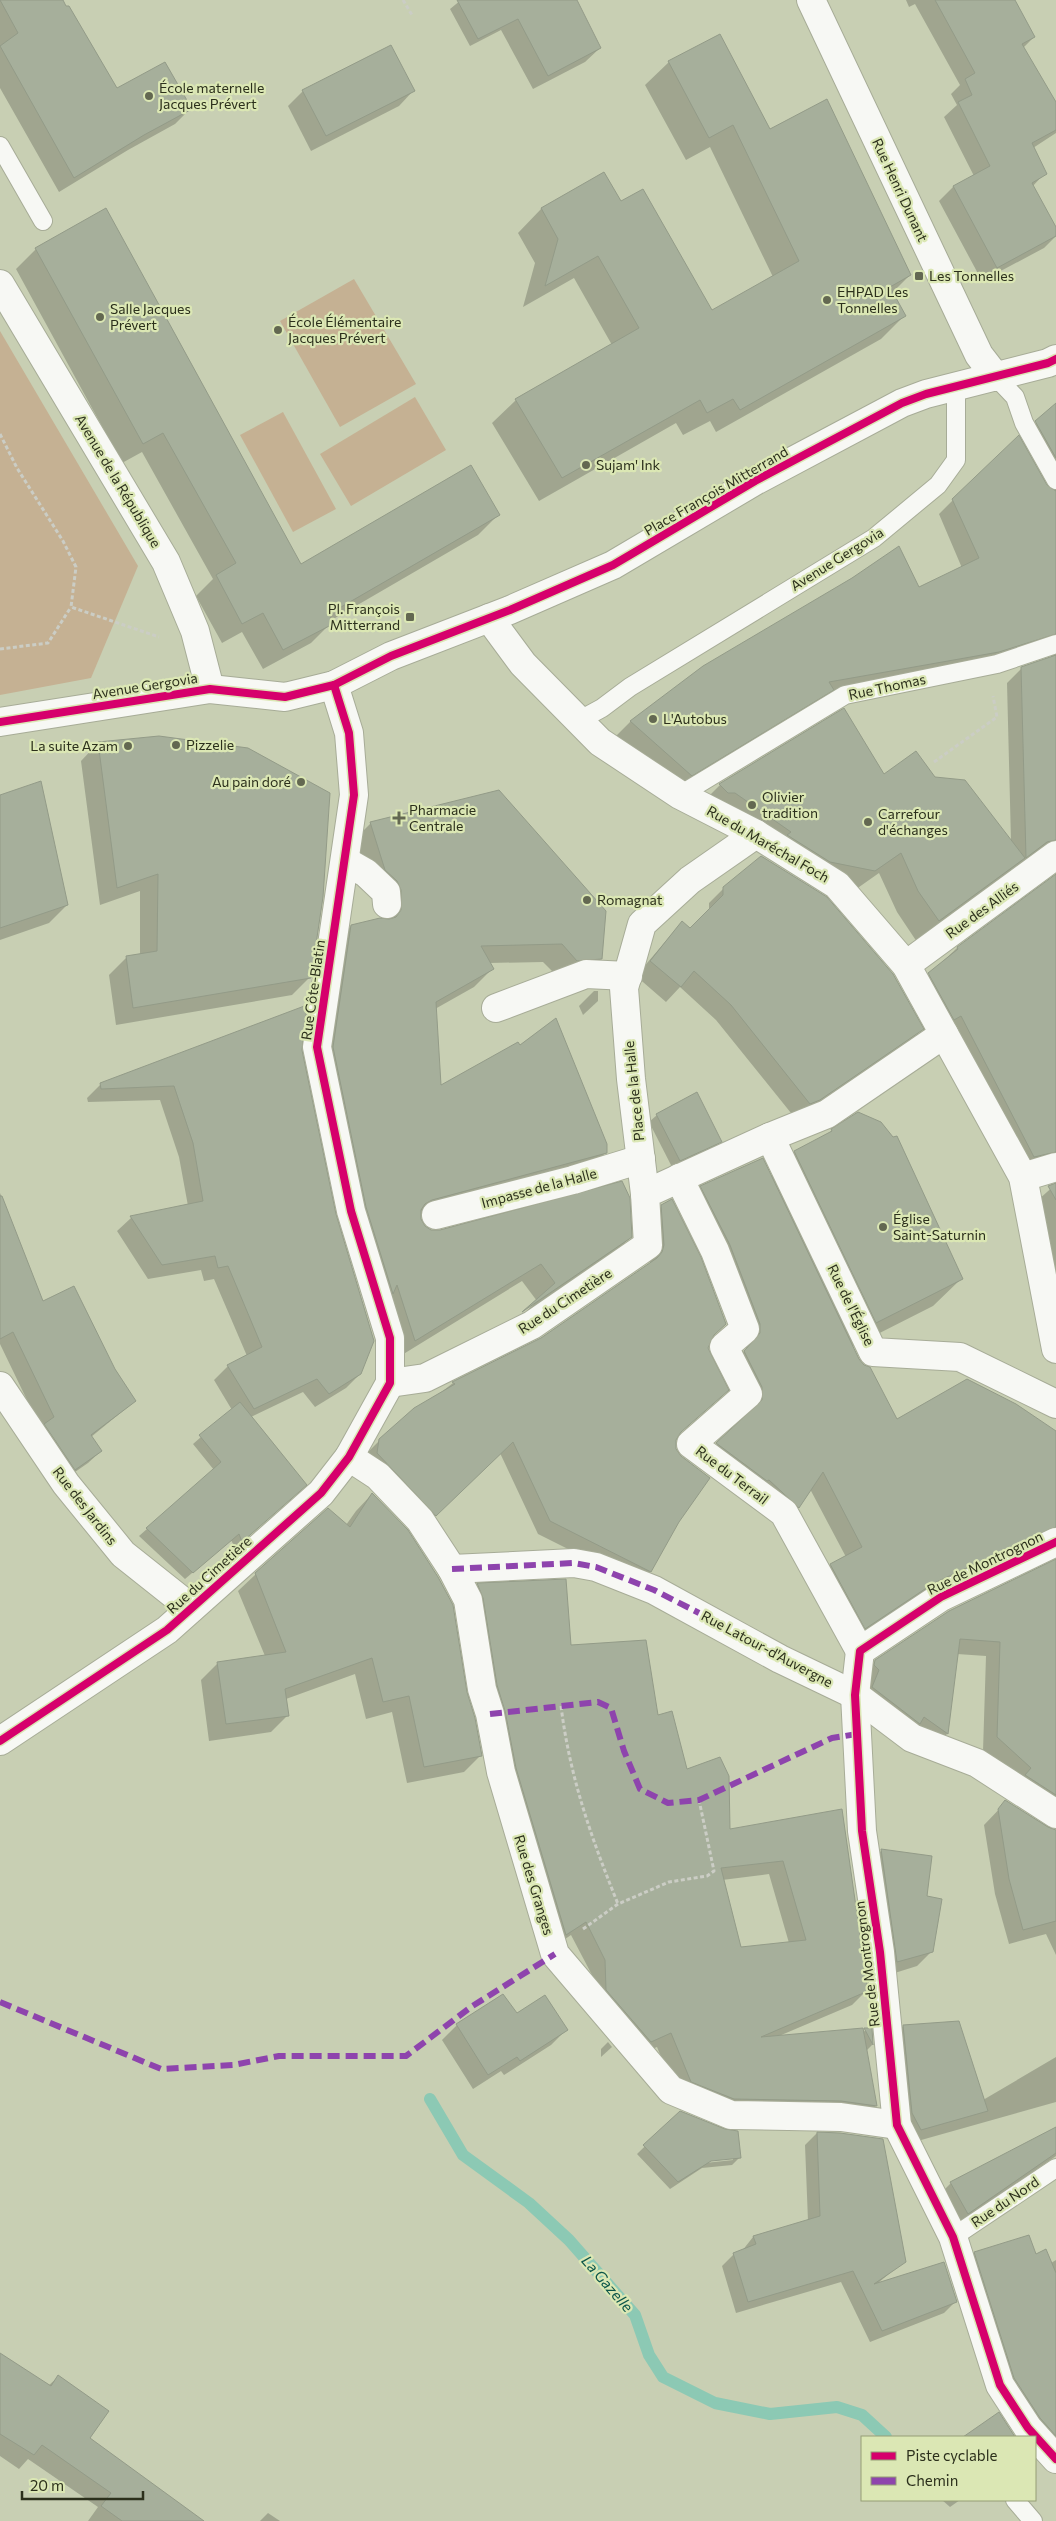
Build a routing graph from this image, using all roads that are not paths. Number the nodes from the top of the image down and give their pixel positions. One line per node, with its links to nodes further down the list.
1 (811, 0): 6 (street, Rue Henri Dunant)
2 (0, 146): 3 (lane)
3 (42, 220)
4 (0, 284): 12 (street, Avenue de la République)
5 (1056, 359): 6 (street)
6 (996, 376): 7 (street); 8 (lane)
7 (956, 388): 9 (street, Place François Mitterrand); 13 (lane, Avenue Gergovia)
8 (1056, 480)
9 (490, 618): 11 (street, Avenue Gergovia); 13 (street, Rue du Maréchal Foch)
10 (1056, 644): 15 (lane, Rue Thomas)
11 (334, 685): 12 (street, Avenue Gergovia); 18 (street, Rue Côte-Blatin)
12 (210, 689): 14 (street, Avenue Gergovia)
13 (580, 720): 15 (street, Rue du Maréchal Foch)
14 (0, 722)
15 (680, 795): 16 (street, Rue du Maréchal Foch)
16 (756, 834): 20 (street, Rue du Maréchal Foch); 21 (street)
17 (1056, 855): 20 (street, Rue des Alliés)
18 (345, 861): 19 (street); 32 (street, Rue Côte-Blatin)
19 (387, 904)
20 (906, 965): 23 (street, Rue du Maréchal Foch)
21 (626, 982): 22 (street); 25 (street, Place de la Halle)
22 (496, 1008)
23 (944, 1034): 24 (street); 27 (street, Rue du Maréchal Foch)
24 (770, 1137): 28 (street); 34 (street, Rue de l'Église)
25 (641, 1159): 29 (street, Place de la Halle); 30 (street, Impasse de la Halle)
26 (1056, 1167): 27 (street)
27 (1023, 1177): 31 (street, Rue du Maréchal Foch)
28 (679, 1178): 29 (street); 39 (street, Rue du Terrail)
29 (645, 1194): 32 (street, Rue du Cimetière)
30 (436, 1215)
31 (1056, 1349)
32 (390, 1383): 35 (street, Rue du Cimetière)
33 (0, 1386): 38 (street, Rue des Jardins)
34 (1056, 1404)
35 (349, 1457): 37 (street, Rue des Granges); 38 (street, Rue du Cimetière)
36 (1056, 1542): 39 (street, Rue de Montrognon)
37 (452, 1568): 40 (street, Rue Latour-d'Auvergne); 43 (street, Rue des Granges)
38 (191, 1608): 41 (street, Rue du Cimetière)
39 (860, 1651): 40 (street, Rue de Montrognon)
40 (855, 1696): 42 (street, Rue Latour-d'Auvergne); 43 (street, Rue de Montrognon)
41 (0, 1740)
42 (1056, 1814)
43 (897, 2125): 45 (street, Rue de Montrognon)
44 (1056, 2168): 45 (lane, Rue du Nord)
45 (953, 2237): 46 (street, Rue de Montrognon)
46 (1035, 2436)
47 (1036, 2437): 48 (street, Rue de Montrognon)
48 (1056, 2459)
49 (1016, 2501): 50 (lane)
50 (1033, 2521)

